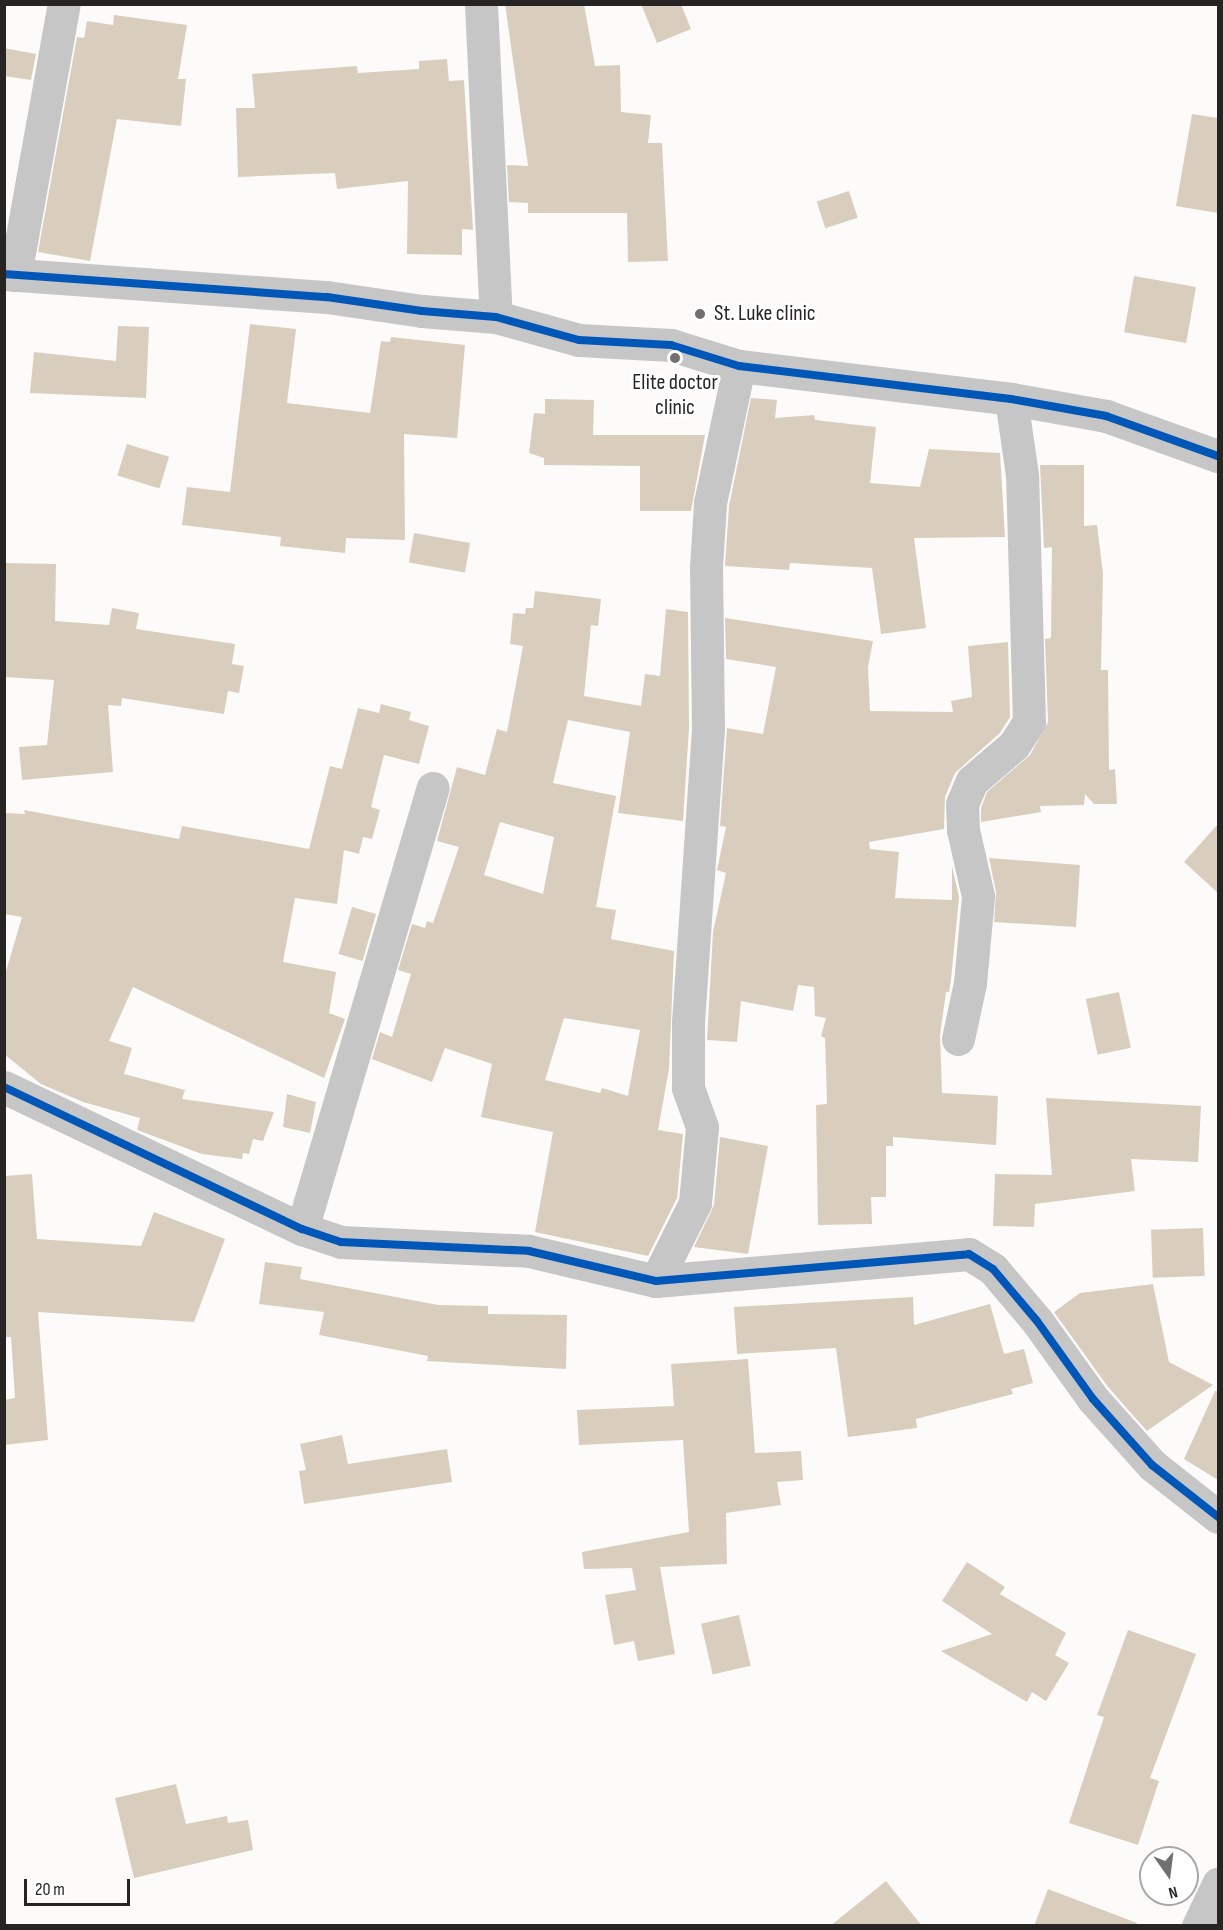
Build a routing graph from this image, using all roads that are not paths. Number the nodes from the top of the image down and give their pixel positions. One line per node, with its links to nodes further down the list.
1 (64, 4): 3 (street)
2 (481, 4): 4 (street)
3 (10, 275): 4 (street)
4 (496, 317): 5 (street)
5 (739, 366): 6 (street); 12 (street)
6 (1011, 399): 7 (street); 9 (street)
7 (1218, 456)
8 (433, 788): 11 (street)
9 (958, 1039)
10 (4, 1087): 11 (street)
11 (302, 1229): 12 (street)
12 (656, 1281): 13 (street)
13 (1218, 1517)
14 (1218, 1884): 15 (street)
15 (1198, 1926)

